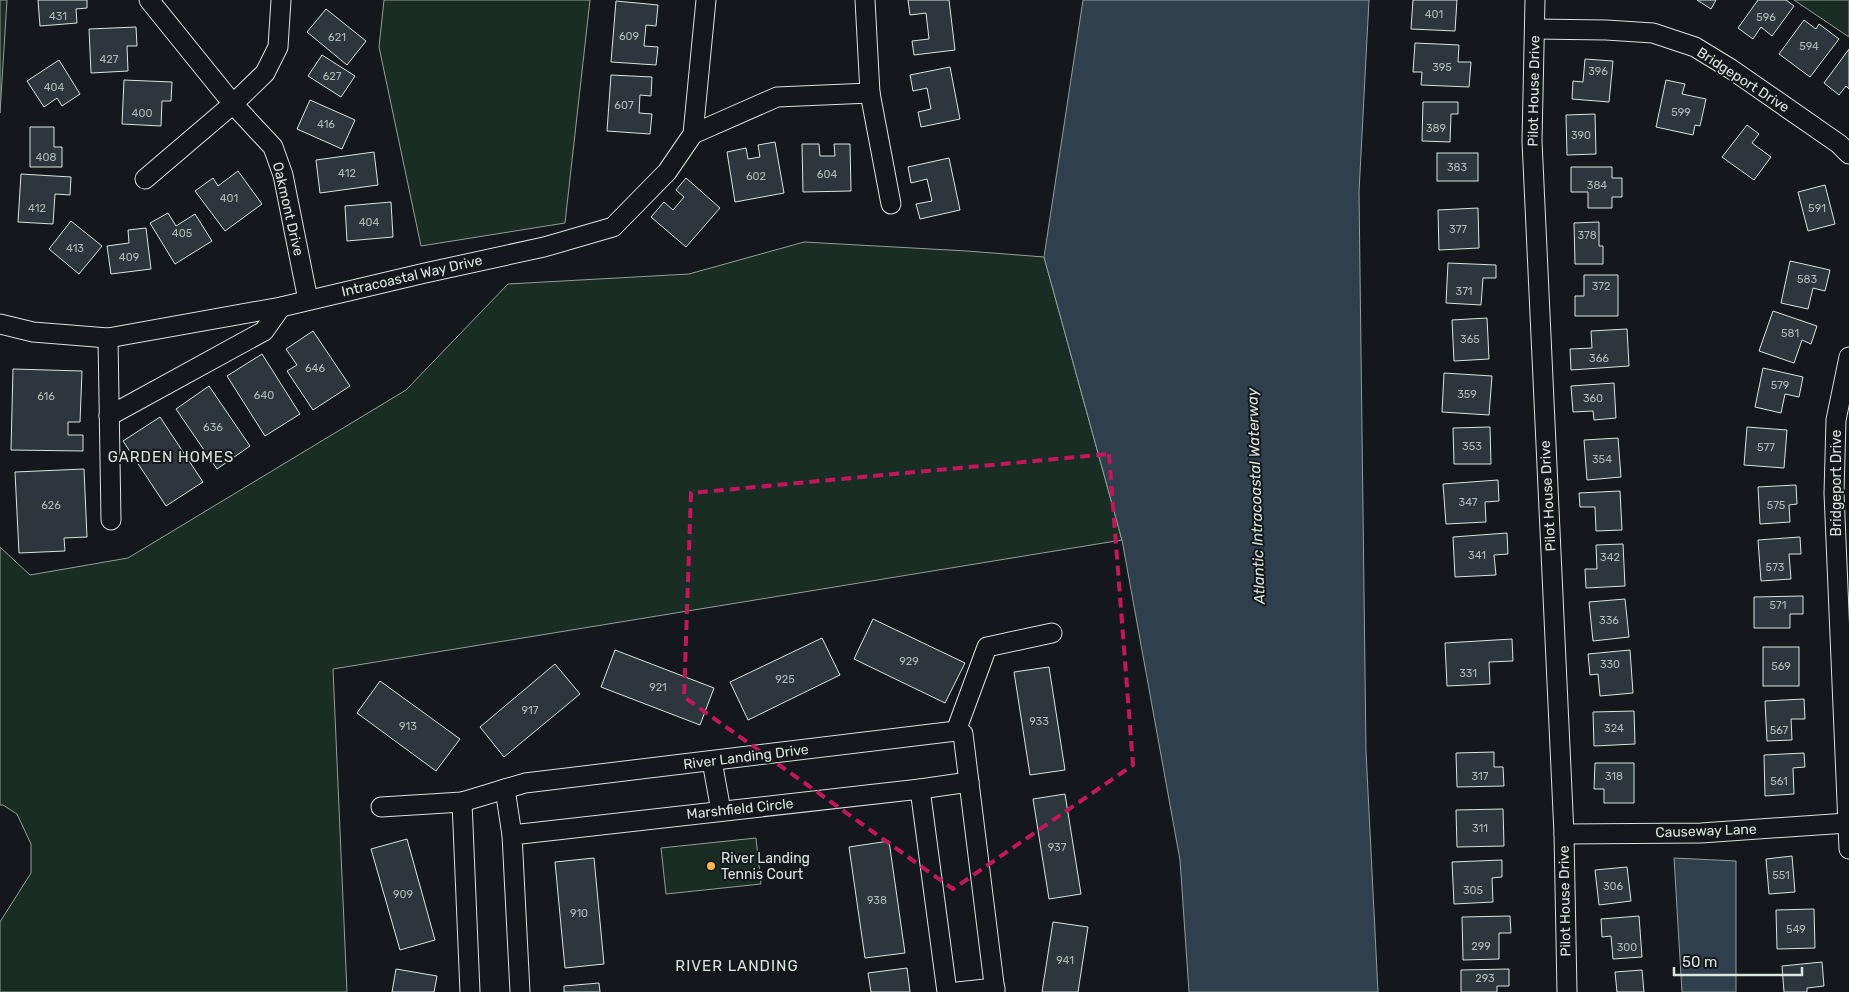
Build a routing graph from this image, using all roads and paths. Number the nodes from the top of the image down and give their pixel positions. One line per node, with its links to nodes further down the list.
1 (149, 0): 8 (street, Oakmont Drive)
2 (281, 0): 8 (street)
3 (706, 0): 9 (street)
4 (864, 0): 7 (street)
5 (1535, 0): 6 (street, Pilot House Drive)
6 (1535, 29): 10 (street, Bridgeport Drive); 30 (street, Pilot House Drive)
7 (870, 93): 9 (street); 12 (street)
8 (233, 104): 11 (street); 13 (street, Oakmont Drive)
9 (693, 134): 13 (street, Intracoastal Way Drive)
10 (1849, 154)
11 (145, 178)
12 (891, 204)
13 (308, 300): 14 (street, Intracoastal Way Drive)
14 (281, 307): 16 (street, Intracoastal Way Drive); 18 (street)
15 (0, 324): 16 (street, Intracoastal Way Drive)
16 (108, 338): 18 (street)
17 (1849, 357): 29 (street, Bridgeport Drive)
18 (109, 416): 19 (street)
19 (112, 520)
20 (1052, 633): 21 (street)
21 (956, 731): 22 (street, River Landing Drive); 23 (street)
22 (712, 761): 24 (street, River Landing Drive); 28 (street)
23 (969, 782): 25 (street, Marshfield Circle); 33 (street)
24 (506, 789): 26 (street, River Landing Drive); 31 (street)
25 (920, 789): 28 (street, Marshfield Circle); 36 (street)
26 (462, 802): 27 (street, River Landing Drive); 34 (street)
27 (381, 807)
28 (721, 811): 31 (street, Marshfield Circle)
29 (1847, 823): 30 (street, Causeway Lane); 32 (street, Bridgeport Drive)
30 (1564, 834): 38 (street, Pilot House Drive)
31 (512, 835): 35 (street)
32 (1849, 849)
33 (995, 990): 37 (street)
34 (470, 992)
35 (520, 992)
36 (947, 992)
37 (957, 992)
38 (1567, 992)

